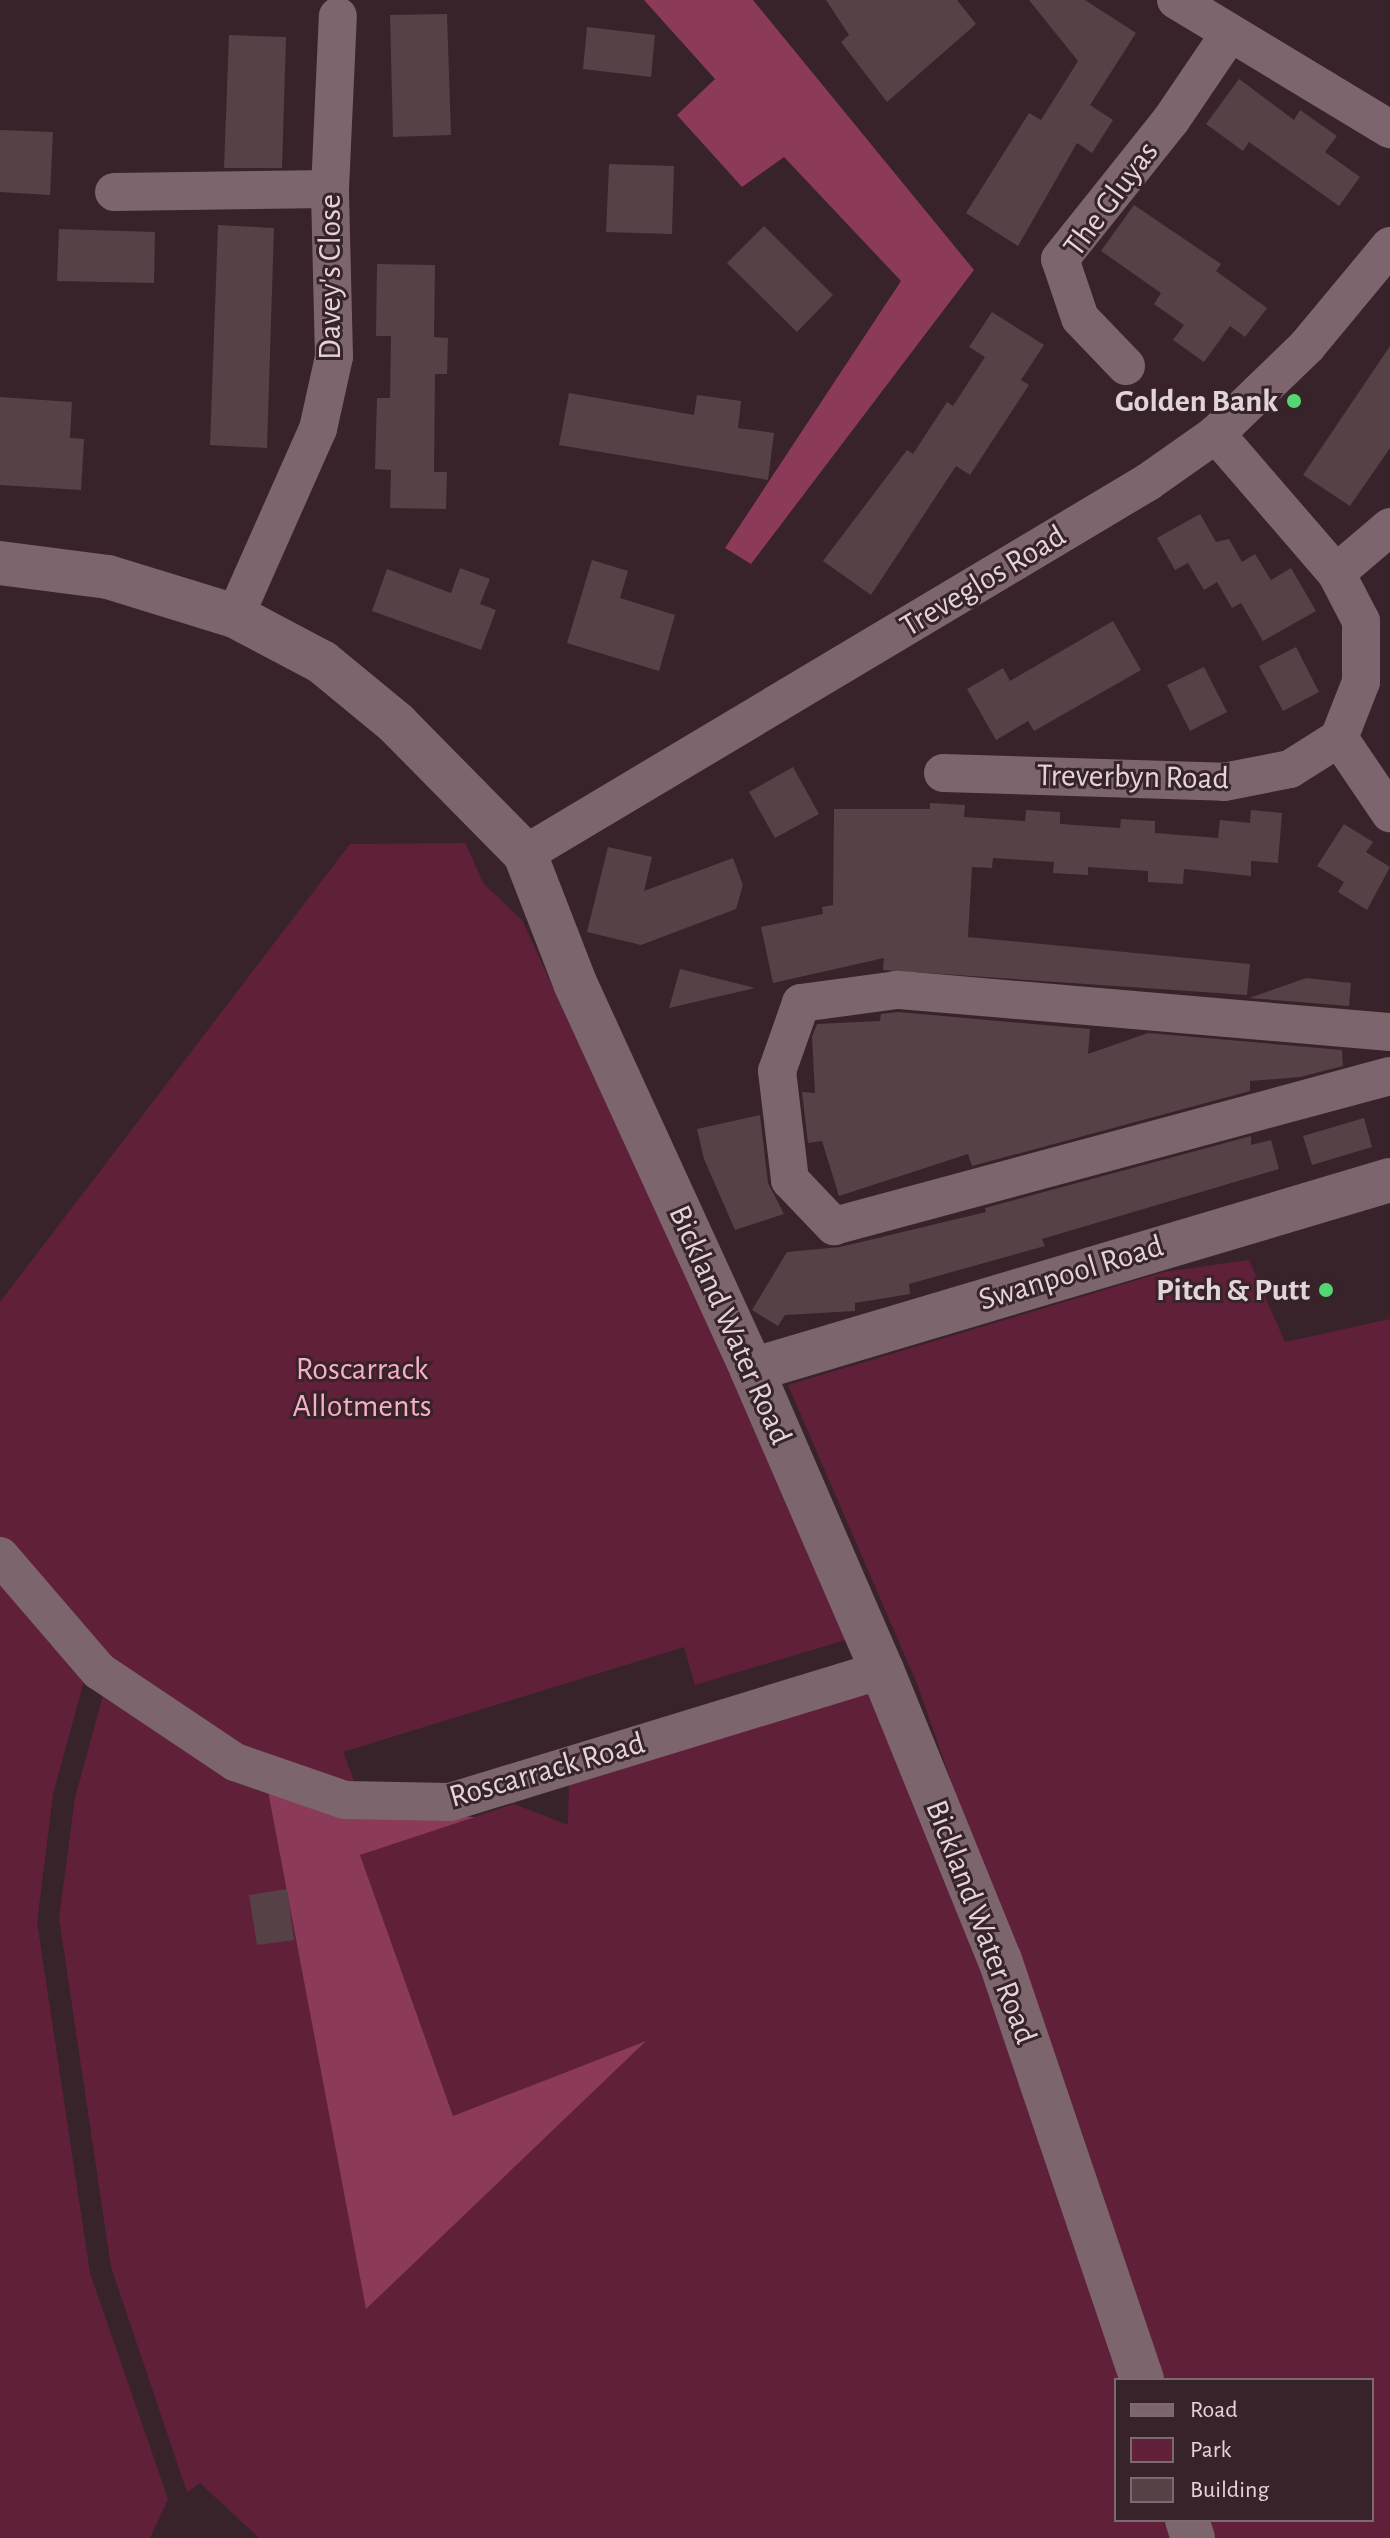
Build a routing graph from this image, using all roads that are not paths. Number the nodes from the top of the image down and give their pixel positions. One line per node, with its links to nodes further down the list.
1 (1176, 0): 3 (street)
2 (338, 16): 5 (street, Davey's Close)
3 (1230, 33): 4 (street); 8 (street, The Gluyas)
4 (1390, 129)
5 (330, 189): 6 (street); 13 (street, Davey's Close)
6 (114, 192)
7 (1390, 246): 9 (street, Treveglos Road)
8 (1126, 366)
9 (1216, 434): 12 (street); 17 (street, Treveglos Road)
10 (1390, 527): 12 (street)
11 (0, 563): 13 (street, Bickland Water Road)
12 (1336, 573): 14 (street)
13 (235, 616): 17 (street, Bickland Water Road)
14 (1339, 738): 15 (street, Treverbyn Road); 16 (street)
15 (943, 773)
16 (1390, 813)
17 (525, 854): 21 (street, Bickland Water Road)
18 (1390, 1032): 19 (street)
19 (1390, 1076)
20 (1390, 1180): 21 (street, Swanpool Road)
21 (752, 1370): 23 (street, Bickland Water Road)
22 (0, 1556): 23 (street, Roscarrack Road)
23 (882, 1670): 24 (street, Bickland Water Road)
24 (1141, 2378)

